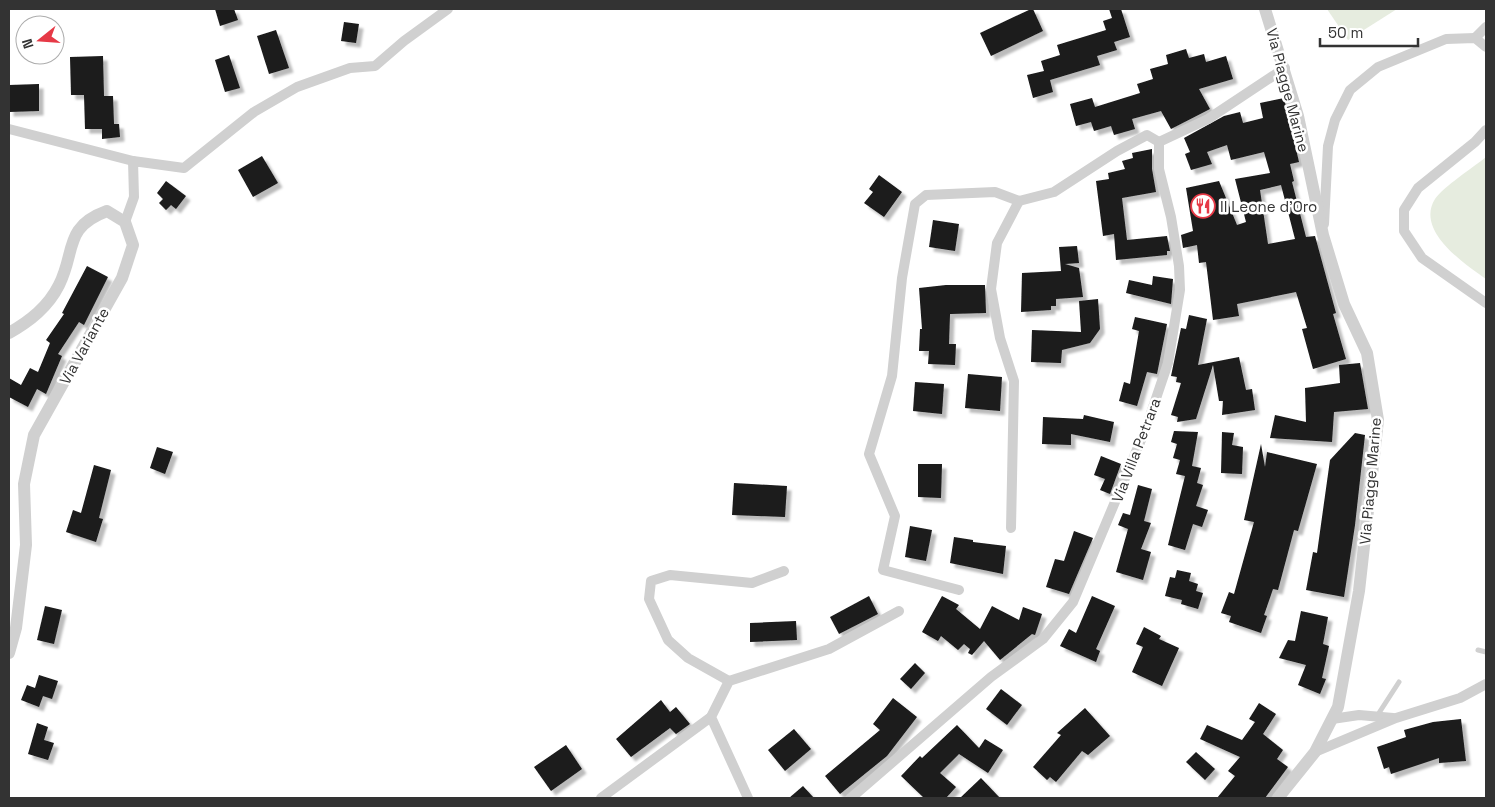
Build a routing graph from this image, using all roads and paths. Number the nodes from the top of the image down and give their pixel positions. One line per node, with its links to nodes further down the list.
1 (448, 9): 12 (street)
2 (1265, 9): 6 (street, Via Piagge Marine)
3 (1486, 27): 4 (street)
4 (1475, 38): 5 (street); 15 (street)
5 (1486, 47)
6 (1284, 68): 9 (street); 15 (street, Via Piagge Marine)
7 (9, 130): 12 (street)
8 (1486, 130): 10 (street)
9 (1159, 142): 13 (street); 35 (street, Via Villa Petrara)
10 (1475, 142): 11 (street); 16 (street)
11 (1486, 146)
12 (133, 160): 14 (street)
13 (1019, 201): 18 (street); 20 (street)
14 (125, 222): 17 (street); 24 (street, Via Variante)
15 (1323, 235): 31 (street, Via Piagge Marine)
16 (1486, 303)
17 (9, 333)
18 (1010, 528)
19 (784, 571): 25 (street)
20 (959, 590)
21 (899, 612): 25 (street)
22 (1478, 650): 23 (lane)
23 (1486, 652)
24 (9, 653)
25 (729, 681): 29 (street)
26 (1399, 682): 28 (lane)
27 (1486, 684): 30 (street)
28 (1377, 716): 30 (street); 31 (street)
29 (711, 717): 33 (street); 34 (street)
30 (1396, 718): 32 (street)
31 (1332, 719): 32 (street, Via Piagge Marine)
32 (1315, 752): 36 (street, Via Piagge Marine)
33 (601, 798)
34 (748, 798)
35 (851, 798)
36 (1278, 798)

